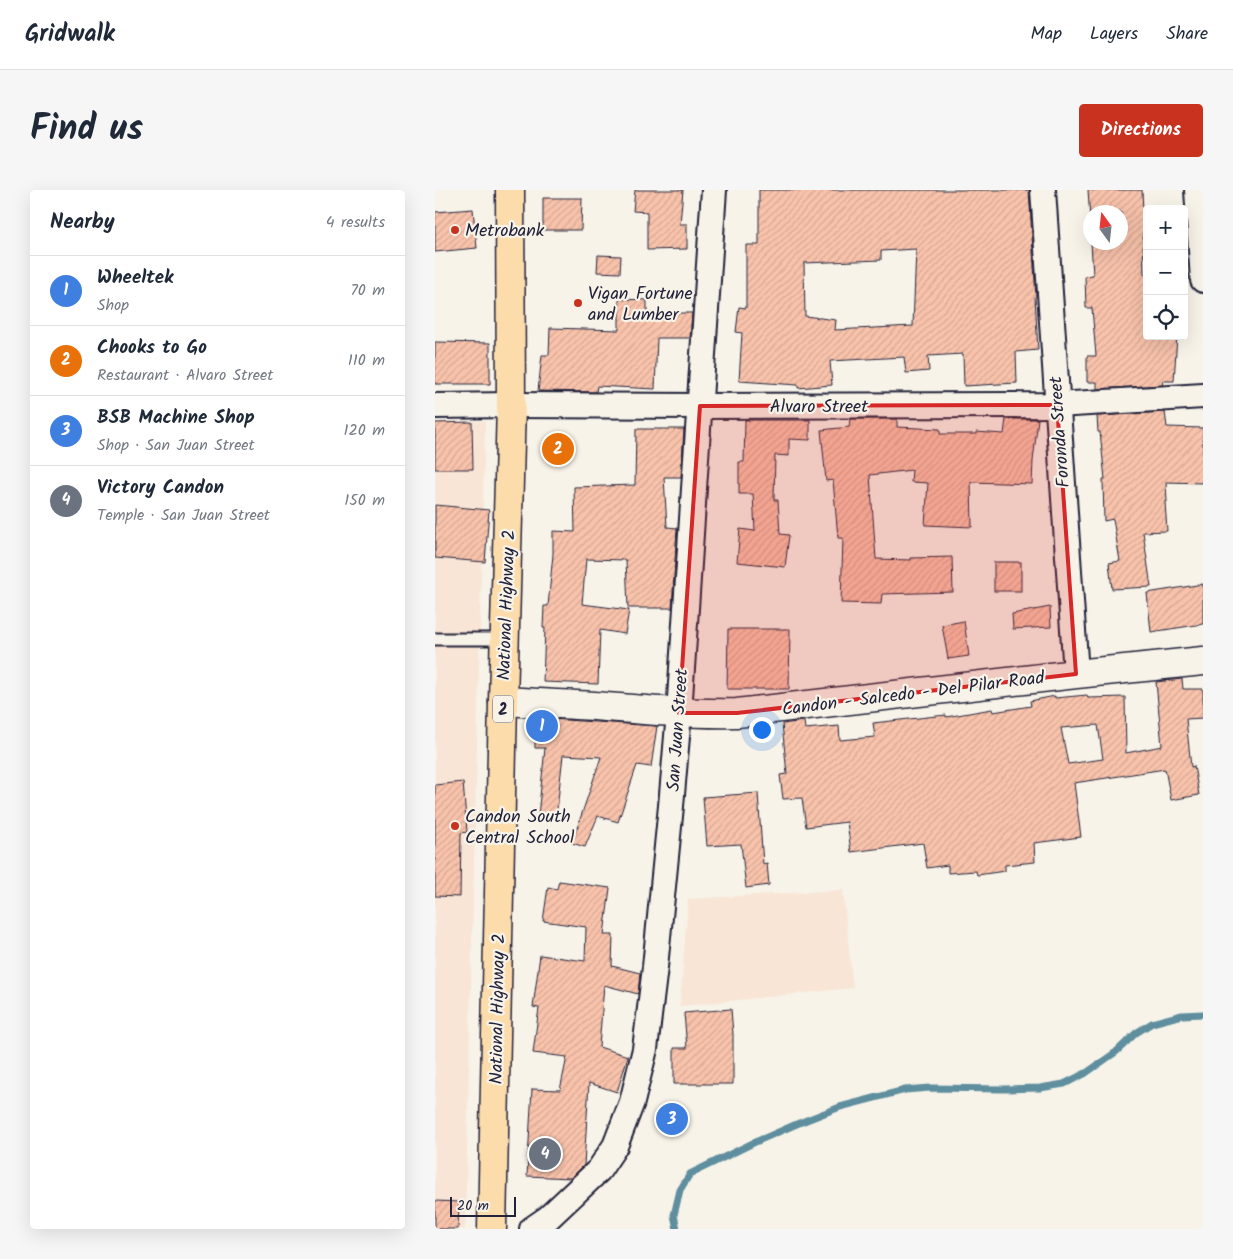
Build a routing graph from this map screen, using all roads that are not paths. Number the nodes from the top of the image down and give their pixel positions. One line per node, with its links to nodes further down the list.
1 (510, 190): 7 (main road, National Highway 2 / 2)
2 (713, 190): 10 (street, San Juan Street)
3 (1043, 190): 8 (street, Foronda Street)
4 (1197, 190): 5 (street)
5 (1203, 280)
6 (1203, 396): 8 (street, Alvaro Street)
7 (511, 405): 9 (street, Alvaro Street); 10 (street, Alvaro Street); 12 (main road, National Highway 2 / 2)
8 (1057, 405): 10 (street, Alvaro Street); 14 (street, Foronda Street)
9 (435, 406)
10 (700, 406): 16 (street, San Juan Street)
11 (435, 639): 12 (lane)
12 (505, 639): 15 (main road, National Highway 2 / 2)
13 (1203, 661): 14 (main road, Candon - Salcedo - Del Pilar Road)
14 (1076, 674): 16 (main road, Candon - Salcedo - Del Pilar Road)
15 (503, 701): 16 (main road, Candon - Salcedo - Del Pilar Road); 17 (main road, National Highway 2 / 2)
16 (679, 713): 18 (street, San Juan Street)
17 (492, 1229)
18 (532, 1229)

